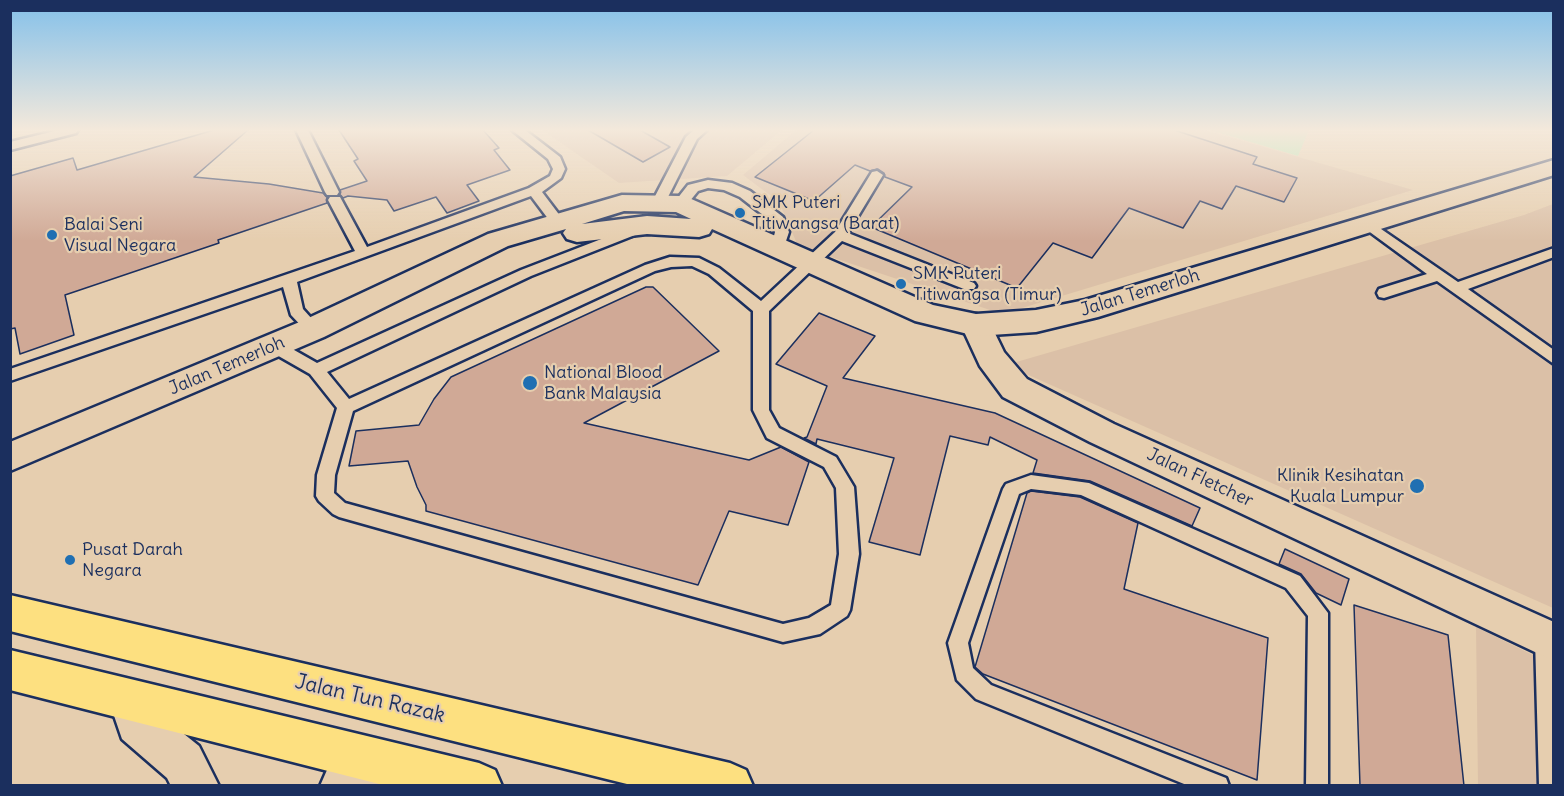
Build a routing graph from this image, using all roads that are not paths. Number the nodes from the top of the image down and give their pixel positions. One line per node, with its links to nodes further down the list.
1 (320, 167): 13 (lane)
2 (558, 167): 6 (lane)
3 (680, 167): 7 (lane)
4 (1554, 167): 9 (street, Jalan Temerloh)
5 (877, 175): 10 (lane)
6 (534, 191): 8 (lane); 13 (lane)
7 (663, 212): 8 (street, Jalan Temerloh); 11 (street, Jalan Temerloh); 11 (lane); 15 (street, Jalan Temerloh); 26 (lane)
8 (557, 221): 15 (street, Jalan Temerloh)
9 (1368, 224): 16 (lane); 22 (street, Jalan Temerloh)
10 (840, 235): 14 (lane); 18 (lane)
11 (778, 248): 14 (street, Jalan Temerloh)
12 (1554, 252): 19 (lane)
13 (363, 253): 17 (lane)
14 (810, 262): 21 (lane); 22 (street, Jalan Temerloh)
15 (441, 269): 23 (street, Jalan Temerloh)
16 (1439, 275): 19 (lane); 20 (lane)
17 (289, 280): 23 (lane); 27 (lane)
18 (969, 286)
19 (1456, 288): 25 (lane)
20 (1384, 293)
21 (760, 309): 28 (lane); 28 (lane)
22 (976, 325): 31 (street, Jalan Fletcher)
23 (313, 329): 24 (street, Jalan Temerloh)
24 (274, 346): 26 (lane); 29 (street, Jalan Temerloh)
25 (1554, 358)
26 (316, 370): 28 (lane)
27 (10, 375)
28 (346, 407)
29 (10, 457)
30 (10, 613): 38 (main road, Jalan Tun Razak)
31 (1549, 640): 33 (lane)
32 (10, 670): 34 (main road)
33 (1550, 699): 41 (lane)
34 (130, 700): 35 (main road); 36 (street)
35 (472, 784): 37 (street)
36 (196, 786)
37 (343, 786)
38 (730, 786)
39 (1218, 786): 40 (lane)
40 (1317, 786)
41 (1550, 786)

